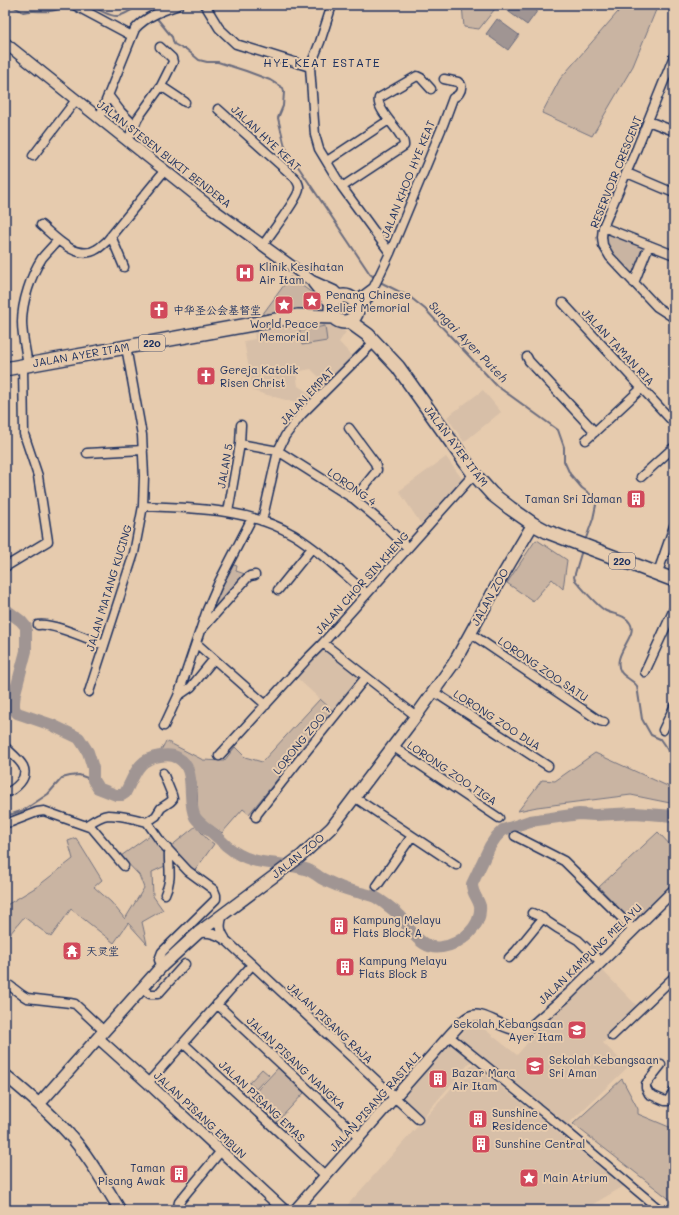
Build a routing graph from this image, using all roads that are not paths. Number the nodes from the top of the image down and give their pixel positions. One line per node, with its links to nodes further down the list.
1 (74, 5): 5 (street)
2 (179, 5): 5 (street)
3 (204, 5): 9 (street)
4 (332, 5): 9 (street)
5 (132, 36): 14 (street)
6 (7, 47): 15 (street, JALAN STESEN BUKIT BENDERA)
7 (160, 47): 12 (street)
8 (674, 56): 10 (street, RESERVOIR CRESCENT)
9 (310, 67): 25 (street)
10 (672, 68): 20 (street, RESERVOIR CRESCENT)
11 (444, 79): 36 (street, JALAN KHOO HYE KEAT)
12 (161, 86): 16 (street); 21 (street)
13 (431, 89): 19 (street)
14 (108, 95): 18 (street); 21 (street)
15 (76, 100): 18 (street, JALAN STESEN BUKIT BENDERA); 24 (street)
16 (186, 102)
17 (218, 109): 34 (street, JALAN HYE KEAT)
18 (99, 118): 23 (street, JALAN STESEN BUKIT BENDERA)
19 (388, 120): 25 (street); 28 (street)
20 (648, 121): 22 (street); 27 (street, RESERVOIR CRESCENT)
21 (134, 125): 23 (street)
22 (674, 131)
23 (128, 140): 26 (street, JALAN STESEN BUKIT BENDERA)
24 (33, 156)
25 (327, 162): 28 (street)
26 (165, 170): 32 (street); 34 (street, JALAN STESEN BUKIT BENDERA)
27 (627, 173): 29 (street); 31 (street, RESERVOIR CRESCENT)
28 (342, 187): 36 (street)
29 (674, 192)
30 (41, 225): 33 (street)
31 (604, 226): 35 (street); 39 (street, RESERVOIR CRESCENT)
32 (111, 236): 33 (street); 38 (street)
33 (58, 240): 47 (street)
34 (262, 245): 41 (street, JALAN STESEN BUKIT BENDERA)
35 (649, 246): 37 (street); 39 (street)
36 (390, 254): 42 (street, JALAN KHOO HYE KEAT)
37 (674, 256)
38 (124, 267)
39 (634, 283): 43 (street, RESERVOIR CRESCENT)
40 (563, 303): 49 (street, JALAN TAMAN RIA)
41 (334, 306): 42 (main road, 220); 42 (main road, 220); 45 (main road, JALAN AYER ITAM / 220)
42 (355, 312): 44 (main road, JALAN AYER ITAM / 220)
43 (674, 318)
44 (371, 339): 58 (street, JALAN EMPAT); 60 (main road, JALAN AYER ITAM / 220)
45 (126, 347): 47 (main road, JALAN AYER ITAM / 220); 57 (street, JALAN MATANG KUCING)
46 (527, 357): 53 (street)
47 (26, 365): 48 (main road, JALAN AYER ITAM / 220); 71 (street)
48 (5, 369)
49 (642, 388): 50 (street, JALAN TAMAN RIA); 53 (street)
50 (674, 423)
51 (241, 424): 55 (street, JALAN 5)
52 (349, 428): 62 (street)
53 (595, 432): 54 (street)
54 (586, 440)
55 (240, 444): 58 (street); 64 (street, JALAN 5)
56 (674, 447): 61 (street)
57 (143, 450): 59 (street); 63 (street, JALAN MATANG KUCING)
58 (278, 451): 62 (street, LORONG 4); 66 (street, JALAN EMPAT)
59 (87, 453)
60 (474, 474): 67 (main road, JALAN AYER ITAM / 220); 70 (street, JALAN CHOR SIN KHENG)
61 (641, 477)
62 (354, 499): 70 (street, LORONG 4)
63 (144, 506): 64 (street); 83 (street, JALAN MATANG KUCING)
64 (228, 512): 65 (street)
65 (252, 518): 66 (street); 79 (street)
66 (262, 521): 69 (street)
67 (533, 524): 73 (main road, JALAN AYER ITAM / 220); 80 (main road, JALAN ZOO)
68 (674, 526): 73 (street)
69 (312, 548): 75 (street); 76 (street)
70 (408, 548): 76 (street, JALAN CHOR SIN KHENG)
71 (5, 567)
72 (255, 575): 79 (street)
73 (657, 575): 74 (main road, JALAN AYER ITAM / 220)
74 (674, 580)
75 (278, 590)
76 (367, 594): 82 (street, JALAN CHOR SIN KHENG)
77 (674, 609): 85 (street)
78 (38, 625): 83 (street)
79 (199, 633): 81 (street)
80 (470, 633): 88 (main road, JALAN ZOO); 93 (street, LORONG ZOO SATU)
81 (196, 643): 84 (street); 89 (street)
82 (323, 643): 86 (street); 90 (street, JALAN CHOR SIN KHENG)
83 (104, 645): 87 (street, JALAN MATANG KUCING)
84 (214, 659): 89 (street); 90 (street)
85 (644, 672)
86 (366, 677): 92 (street); 103 (street, LORONG ZOO 7)
87 (89, 692)
88 (434, 692): 92 (main road, JALAN ZOO); 99 (street, LORONG ZOO DUA)
89 (178, 696): 94 (street)
90 (266, 705): 98 (street, JALAN CHOR SIN KHENG)
91 (674, 707): 95 (street)
92 (416, 716): 96 (main road, JALAN ZOO)
93 (604, 722)
94 (164, 726)
95 (664, 730)
96 (392, 746): 102 (main road, JALAN ZOO); 104 (street, LORONG ZOO TIGA)
97 (5, 747): 101 (street)
98 (219, 756)
99 (548, 766)
100 (163, 774): 106 (street)
101 (5, 793)
102 (354, 797): 108 (street); 117 (main road, JALAN ZOO)
103 (256, 817)
104 (499, 818)
105 (6, 822): 107 (street)
106 (147, 822): 107 (street); 110 (street)
107 (87, 825): 112 (street)
108 (412, 836): 111 (street); 113 (street)
109 (515, 836): 119 (street)
110 (169, 851): 115 (street); 126 (street)
111 (456, 865)
112 (124, 866)
113 (377, 886)
114 (674, 890): 119 (street, JALAN KAMPUNG MELAYU)
115 (165, 894)
116 (532, 913): 118 (street)
117 (223, 914): 120 (main road, JALAN ZOO); 121 (street, JALAN PISANG RAJA)
118 (543, 918): 122 (street); 123 (street)
119 (633, 929): 123 (street, JALAN KAMPUNG MELAYU)
120 (198, 933): 121 (street, JALAN PISANG RAJA); 126 (main road, JALAN ZOO)
121 (228, 942): 125 (street, JALAN PISANG RAJA)
122 (509, 958)
123 (601, 962): 131 (street, JALAN KAMPUNG MELAYU)
124 (185, 964): 129 (street)
125 (252, 965): 130 (street); 141 (street, JALAN PISANG RAJA)
126 (162, 966): 129 (main road, JALAN ZOO)
127 (674, 977): 134 (street)
128 (5, 982): 132 (street)
129 (142, 988): 132 (main road, JALAN ZOO)
130 (217, 1004): 135 (street); 145 (street, JALAN PISANG NANGKA)
131 (475, 1015): 133 (street, JALAN PISANG RASTALI)
132 (101, 1034): 138 (street, JALAN PISANG EMBUN); 142 (main road, JALAN ZOO)
133 (449, 1036): 141 (street, JALAN PISANG RASTALI); 152 (street)
134 (612, 1036)
135 (183, 1043): 138 (street); 147 (street, JALAN PISANG EMAS)
136 (661, 1065): 140 (street)
137 (5, 1074): 139 (main road)
138 (148, 1082): 146 (street, JALAN PISANG EMBUN)
139 (15, 1083): 142 (main road); 144 (main road)
140 (674, 1091)
141 (395, 1098): 143 (street, JALAN PISANG RAJA); 145 (street, JALAN PISANG RASTALI)
142 (39, 1104): 144 (main road)
143 (418, 1119)
144 (59, 1124): 148 (main road)
145 (360, 1138): 147 (street, JALAN PISANG RASTALI)
146 (221, 1151): 149 (street); 150 (street, JALAN PISANG EMBUN)
147 (326, 1176): 151 (street, JALAN PISANG RASTALI)
148 (120, 1210)
149 (180, 1210)
150 (284, 1210)
151 (296, 1210)
152 (660, 1210)

